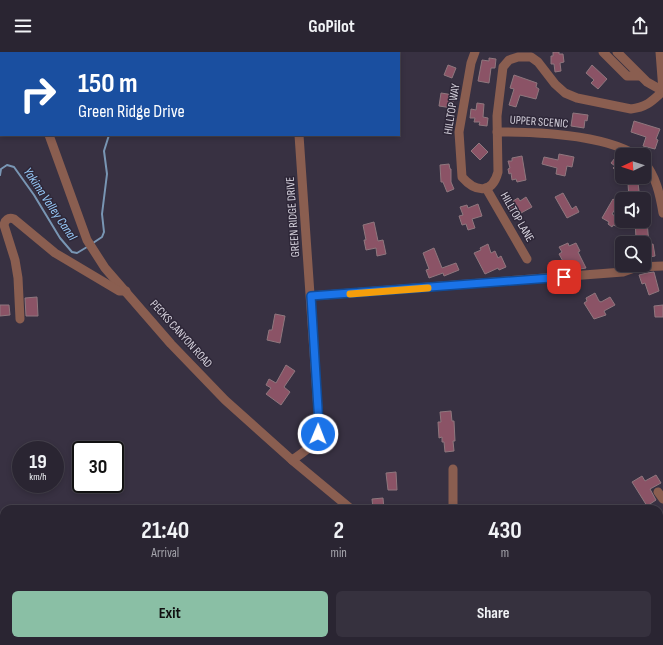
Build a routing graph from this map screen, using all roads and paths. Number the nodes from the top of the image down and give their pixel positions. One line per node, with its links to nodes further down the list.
1 (475, 52): 12 (street, HILLTOP WAY)
2 (603, 52): 5 (street)
3 (617, 52): 5 (street)
4 (660, 52): 6 (street)
5 (639, 76): 6 (street)
6 (663, 91): 7 (street, UPPER SCENIC)
7 (497, 132): 10 (street, UPPER SCENIC); 12 (street)
8 (49, 136): 16 (street, PECKS CANYON ROAD)
9 (298, 136): 17 (street, GREEN RIDGE DRIVE)
10 (623, 148)
11 (651, 172): 13 (street)
12 (486, 188): 14 (street, HILLTOP LANE)
13 (663, 213)
14 (527, 258)
15 (663, 266): 17 (street)
16 (126, 291): 18 (street); 19 (street, PECKS CANYON ROAD)
17 (311, 296): 19 (street, GREEN RIDGE DRIVE)
18 (20, 319)
19 (292, 460): 21 (street, PECKS CANYON ROAD)
20 (453, 468): 22 (street)
21 (346, 505)
22 (453, 505)

